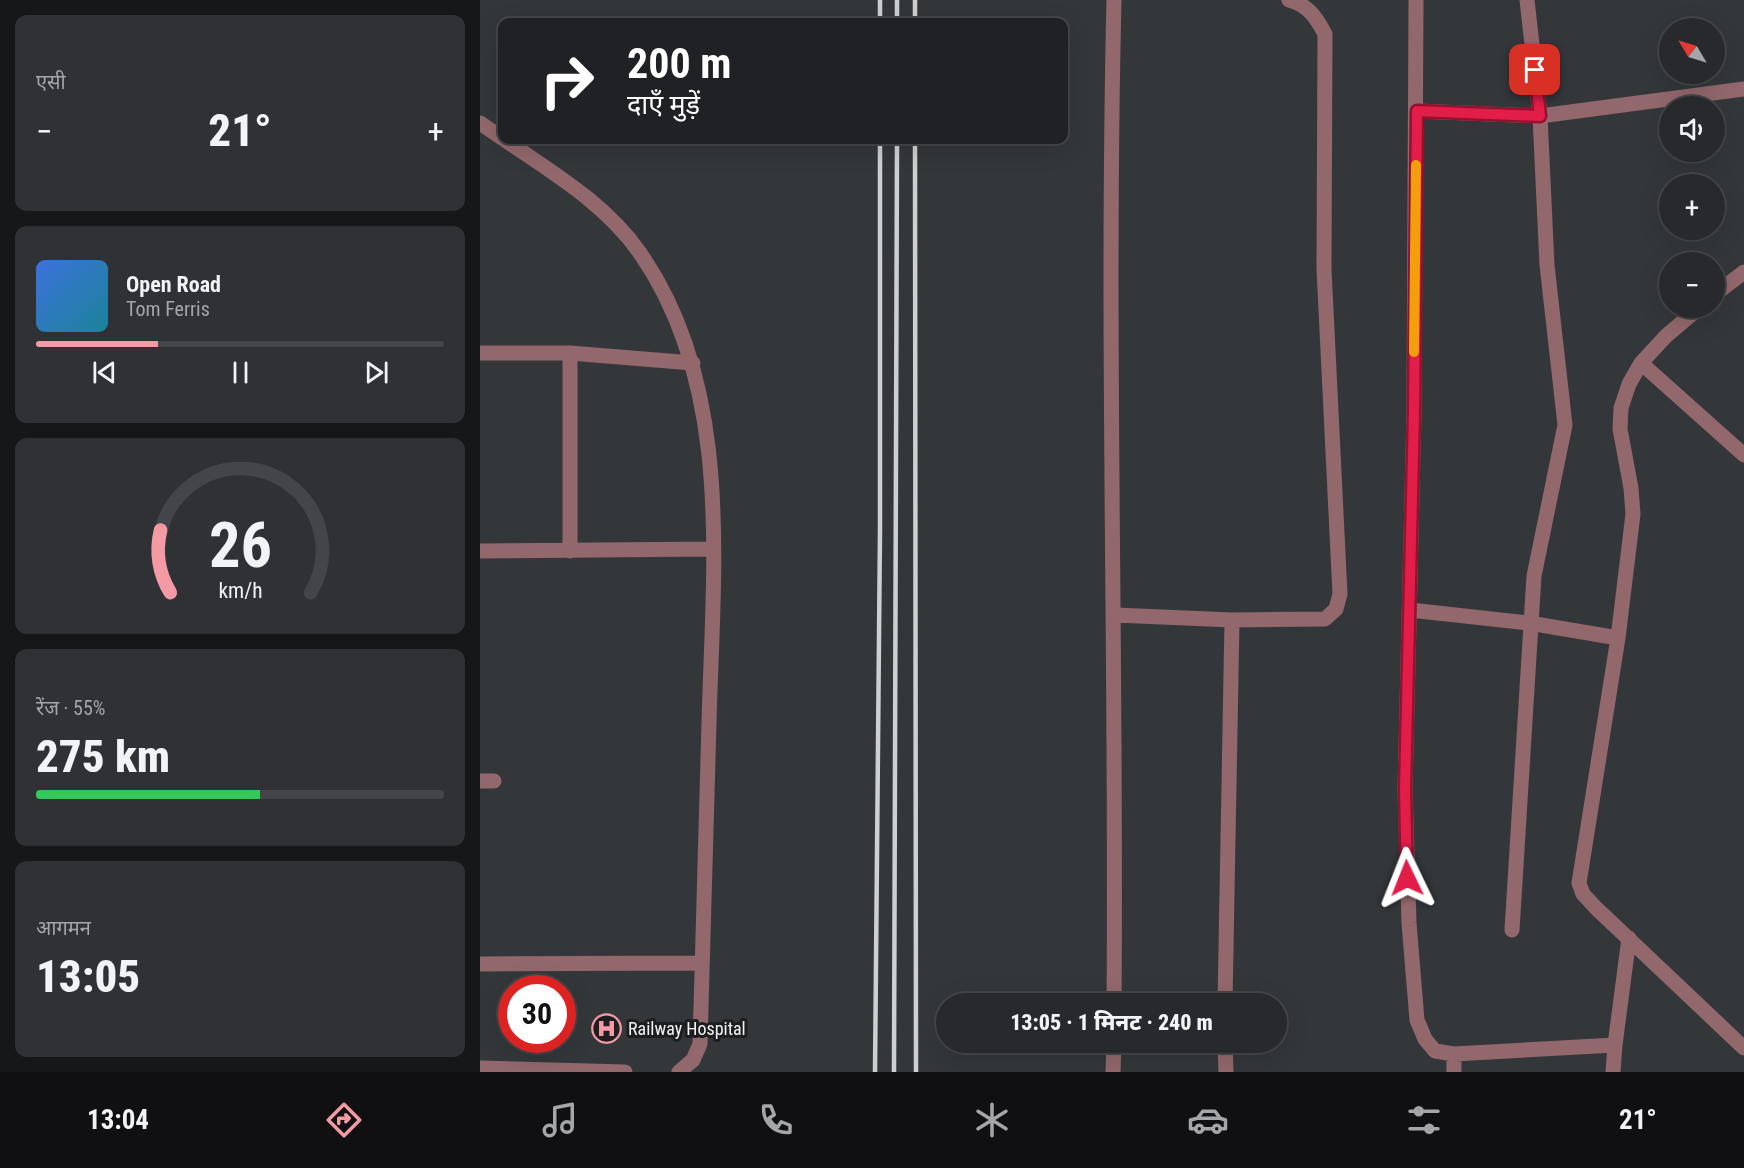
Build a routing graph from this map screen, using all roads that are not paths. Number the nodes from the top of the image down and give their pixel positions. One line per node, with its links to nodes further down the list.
1 (1114, 0): 23 (street)
2 (1289, 0): 24 (street)
3 (1416, 0): 6 (street)
4 (1527, 0): 7 (street)
5 (1744, 89): 7 (street)
6 (1417, 111): 7 (street); 22 (street)
7 (1540, 116): 25 (street)
8 (480, 123): 9 (street)
9 (498, 135)
10 (511, 144): 16 (street)
11 (1742, 278): 12 (street)
12 (1725, 288)
13 (1687, 318): 17 (street)
14 (480, 353): 15 (street)
15 (570, 353): 16 (street); 21 (street)
16 (693, 363): 19 (street)
17 (1641, 363): 18 (street); 26 (street)
18 (1744, 455)
19 (713, 549): 21 (street); 29 (street)
20 (480, 551): 21 (street)
21 (570, 552)
22 (1410, 610): 25 (street); 37 (street)
23 (1115, 615): 24 (street); 31 (street)
24 (1232, 620): 32 (street)
25 (1529, 623): 26 (street); 27 (street)
26 (1618, 638): 28 (street)
27 (1512, 930)
28 (1629, 938): 33 (street); 34 (street)
29 (702, 963): 30 (street); 40 (street)
30 (480, 964)
31 (1114, 993)
32 (1225, 993)
33 (1615, 1045): 37 (street); 44 (street)
34 (1743, 1046)
35 (1113, 1053): 41 (street)
36 (1226, 1053): 42 (street)
37 (1454, 1054): 43 (street)
38 (480, 1068): 39 (street)
39 (625, 1072)
40 (679, 1072)
41 (1113, 1072)
42 (1226, 1072)
43 (1454, 1072)
44 (1613, 1072)

